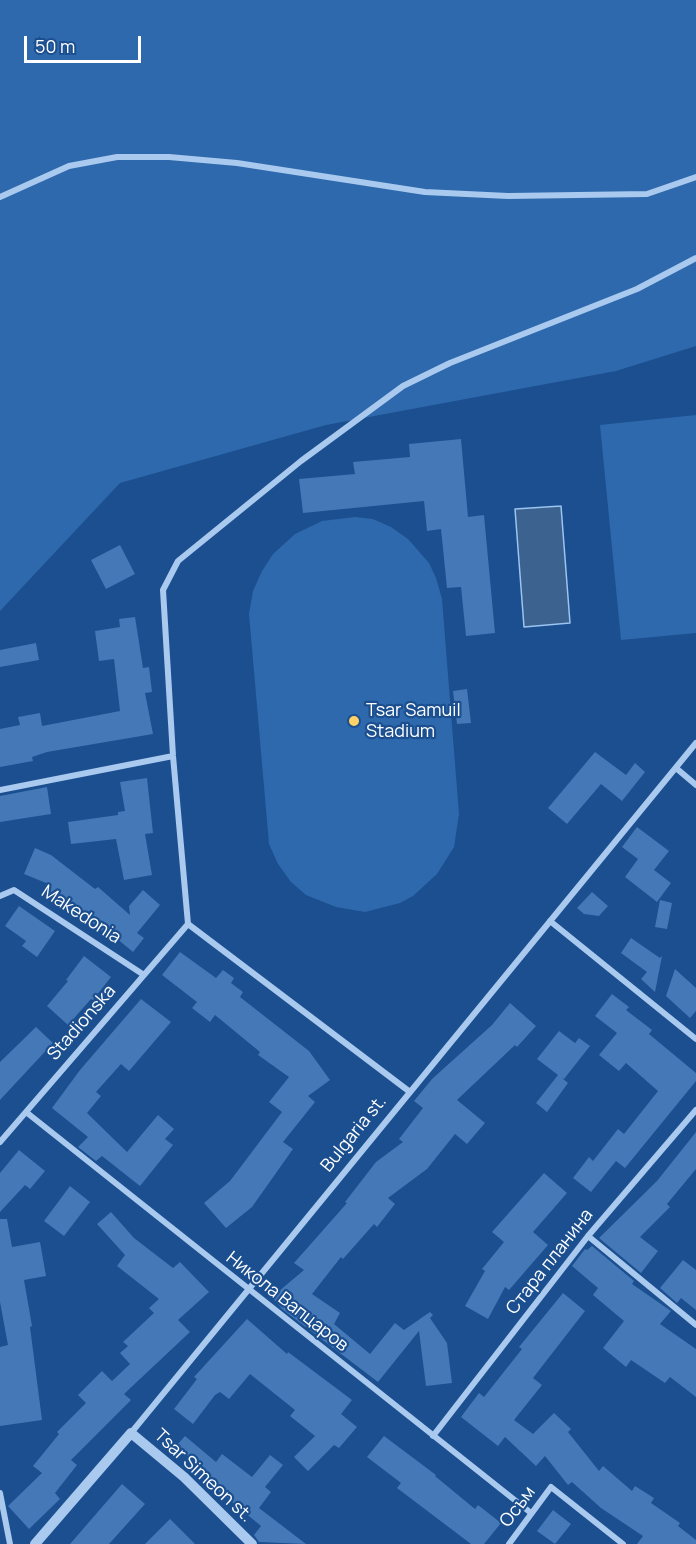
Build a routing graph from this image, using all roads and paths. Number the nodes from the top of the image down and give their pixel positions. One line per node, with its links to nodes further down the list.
1 (696, 177): 2 (street)
2 (0, 197)
3 (696, 258): 5 (street)
4 (696, 743): 6 (street, Bulgaria st.)
5 (173, 756): 8 (street); 11 (street)
6 (676, 768): 7 (street); 10 (street, Bulgaria st.)
7 (696, 785)
8 (0, 790)
9 (0, 896): 12 (street, Makedonia)
10 (550, 921): 13 (street); 14 (street, Bulgaria st.)
11 (188, 924): 12 (street, Stadionska); 14 (street)
12 (144, 975): 16 (street, Stadionska)
13 (696, 1039)
14 (410, 1092): 19 (street, Bulgaria st.)
15 (696, 1110): 18 (street, Стара планина)
16 (26, 1112): 17 (street, Stadionska); 19 (street, Никола Вапцаров)
17 (0, 1142)
18 (588, 1236): 20 (street); 22 (street, Стара планина)
19 (248, 1291): 21 (street, Bulgaria st.); 22 (street, Никола Вапцаров)
20 (696, 1325)
21 (131, 1433): 26 (street, Bulgaria st.); 27 (street, Tsar Simeon st.)
22 (434, 1436): 24 (street, Никола Вапцаров)
23 (0, 1493): 25 (street)
24 (531, 1513): 28 (street, Осъм); 29 (street, Осъм)
25 (10, 1544)
26 (35, 1544)
27 (252, 1544)
28 (509, 1544)
29 (623, 1544)

